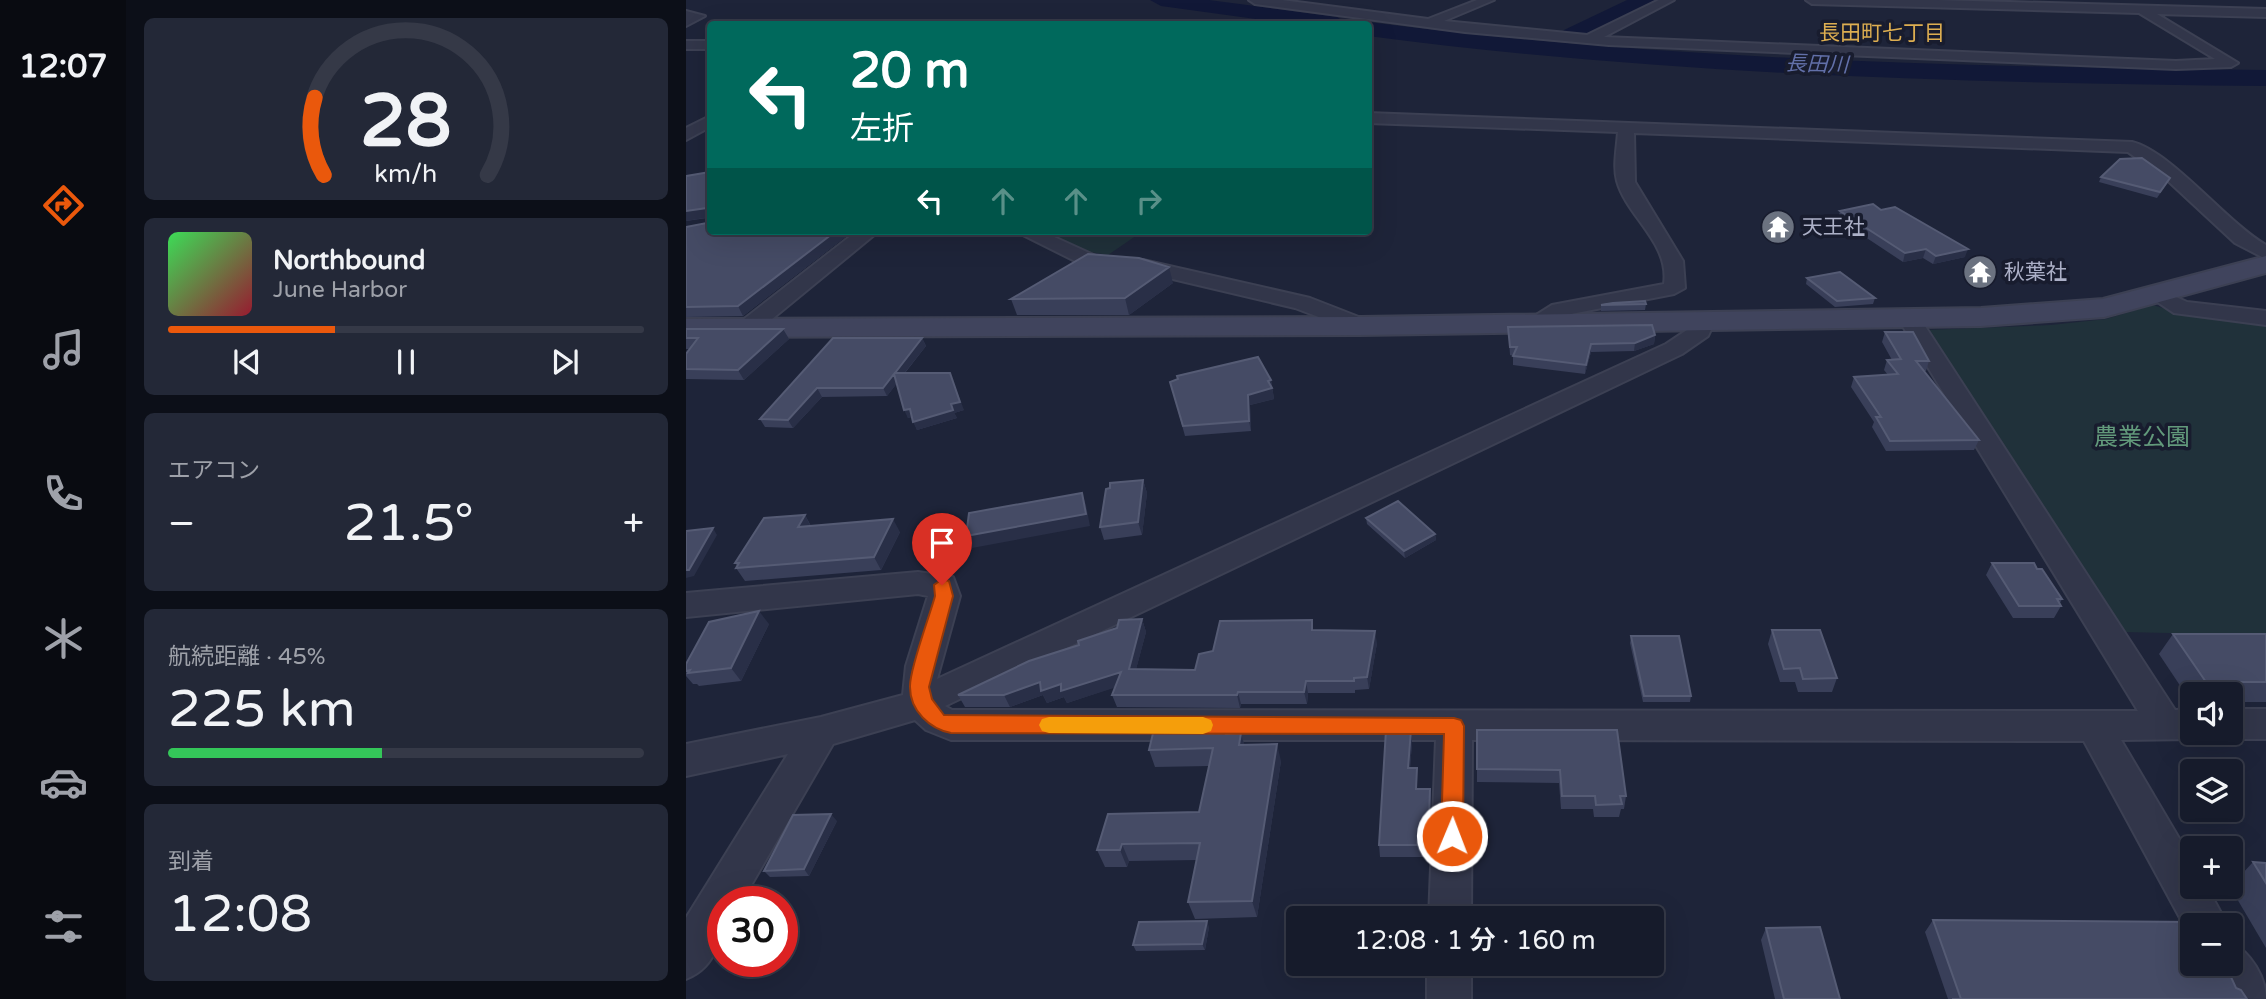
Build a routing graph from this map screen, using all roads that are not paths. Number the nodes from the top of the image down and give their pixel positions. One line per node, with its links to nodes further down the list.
1 (1255, 0): 11 (street)
2 (1488, 0): 11 (street)
3 (1668, 0): 14 (street)
4 (1811, 0): 6 (street)
5 (2127, 0): 7 (street)
6 (1931, 2): 7 (street)
7 (2143, 10): 8 (street); 14 (street)
8 (2266, 13)
9 (686, 15): 10 (street)
10 (686, 22)
11 (1429, 23): 13 (street)
12 (1572, 26): 13 (street)
13 (1553, 36): 14 (street)
14 (1589, 39)
15 (686, 45): 16 (street)
16 (707, 46)
17 (1372, 118): 19 (street)
18 (707, 123): 20 (street)
19 (1626, 128): 25 (street); 31 (street)
20 (686, 135)
21 (762, 235): 22 (street)
22 (799, 235)
23 (864, 235): 34 (street)
24 (1038, 235): 32 (street)
25 (2266, 254)
26 (2266, 264): 27 (street)
27 (2158, 295): 28 (street); 29 (street)
28 (2266, 318)
29 (1910, 320): 30 (street); 37 (street)
30 (1703, 323): 31 (street); 36 (street)
31 (1542, 324): 32 (street)
32 (1361, 326): 34 (street)
33 (686, 328): 34 (street)
34 (747, 328)
35 (686, 605): 36 (street)
36 (923, 702): 40 (street); 42 (street)
37 (2179, 724): 41 (street)
38 (2243, 724): 39 (street)
39 (2266, 724)
40 (1454, 726): 41 (street); 44 (street)
41 (2094, 726): 45 (street)
42 (821, 732): 43 (street); 46 (street)
43 (686, 760)
44 (1450, 906)
45 (2200, 913)
46 (686, 958)
47 (1449, 976): 49 (street)
48 (2236, 976): 50 (street)
49 (1448, 999)
50 (2249, 999)

